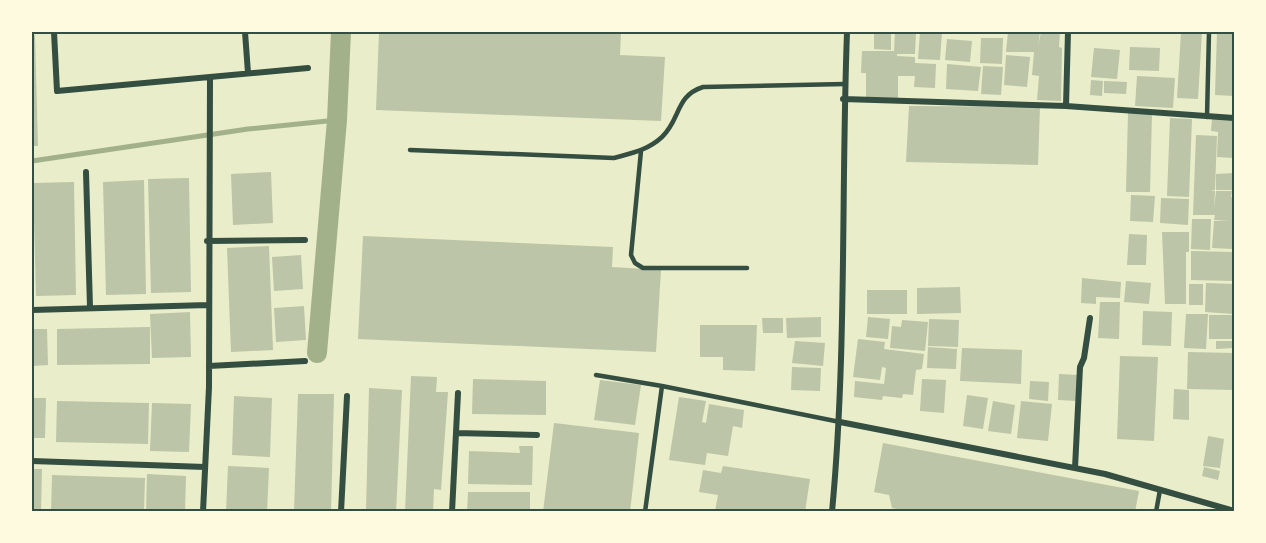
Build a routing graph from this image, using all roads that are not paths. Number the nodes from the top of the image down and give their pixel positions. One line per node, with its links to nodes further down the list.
1 (54, 32): 8 (street)
2 (245, 32): 7 (street)
3 (848, 32): 9 (street)
4 (1068, 32): 11 (street)
5 (1209, 32): 12 (lane)
6 (308, 68): 7 (street)
7 (248, 73): 8 (street)
8 (210, 77): 18 (street)
9 (845, 84): 10 (street); 15 (lane)
10 (843, 99): 11 (street); 30 (street)
11 (1066, 106): 12 (street)
12 (1208, 117): 13 (street)
13 (1234, 118)
14 (410, 150): 15 (lane)
15 (641, 151): 19 (lane)
16 (86, 172): 21 (street)
17 (305, 240): 18 (street)
18 (207, 241): 20 (street)
19 (747, 268)
20 (208, 305): 21 (street); 25 (street)
21 (90, 307): 22 (street)
22 (32, 310)
23 (1090, 318): 35 (street)
24 (305, 361): 25 (street)
25 (208, 366): 34 (street)
26 (596, 375): 27 (lane)
27 (662, 386): 30 (lane); 41 (lane)
28 (458, 393): 31 (street)
29 (347, 396): 39 (street)
30 (840, 422): 35 (street); 42 (street)
31 (456, 433): 32 (street); 40 (street)
32 (537, 435)
33 (32, 461): 34 (street)
34 (205, 467): 38 (street)
35 (1075, 468): 36 (street)
36 (1160, 490): 37 (street); 43 (lane)
37 (1234, 511)
38 (203, 512)
39 (341, 512)
40 (452, 512)
41 (645, 512)
42 (832, 512)
43 (1156, 512)

